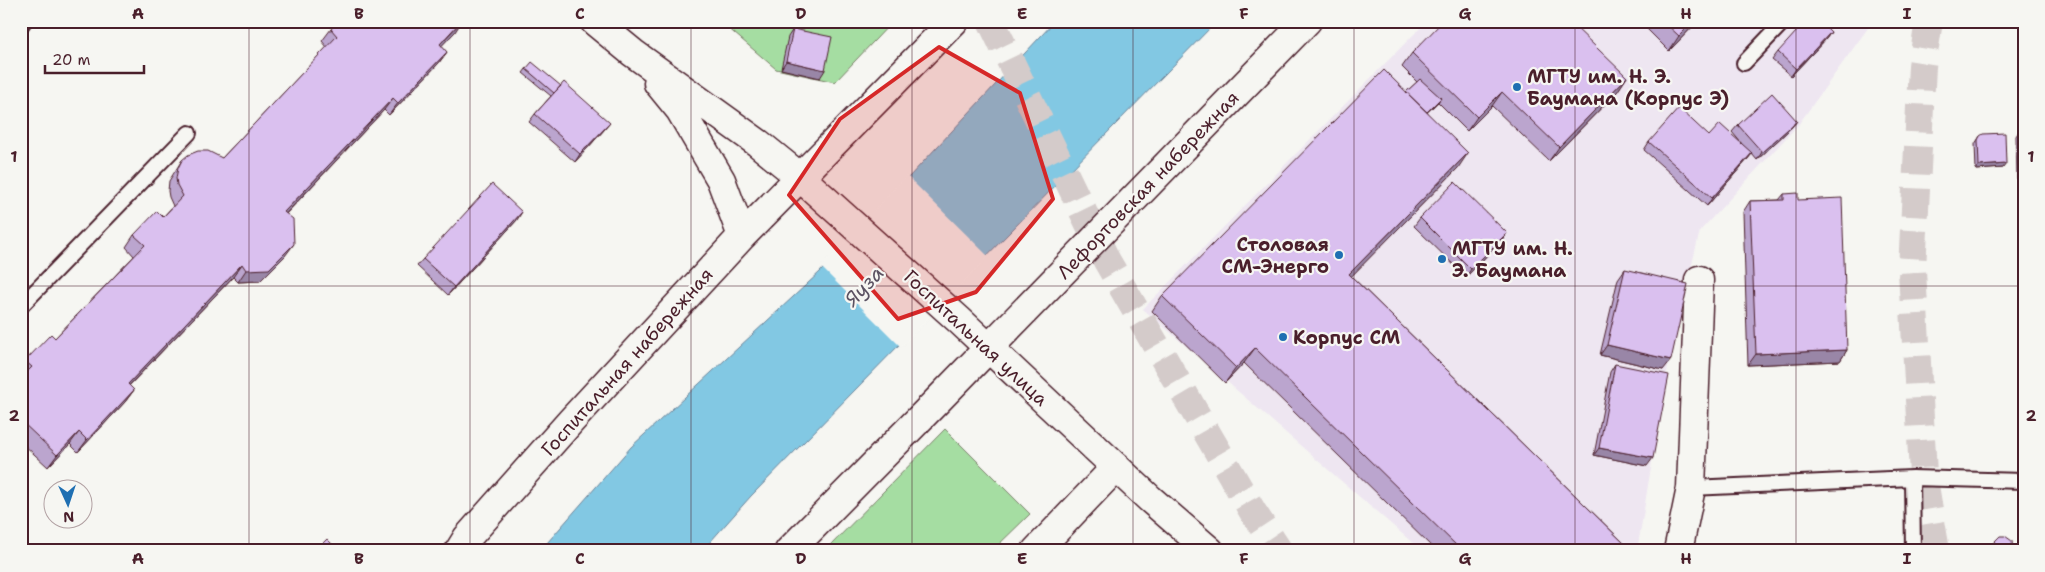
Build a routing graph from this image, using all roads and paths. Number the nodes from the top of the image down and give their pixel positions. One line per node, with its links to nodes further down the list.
1 (24, 21): 6 (lane)
2 (594, 21): 7 (main road, Госпитальная улица)
3 (954, 21): 10 (main road, Госпитальная набережная)
4 (1307, 21): 14 (main road, Лефортовская набережная)
5 (1784, 21): 8 (lane)
6 (21, 25)
7 (633, 53): 10 (main road, Госпитальная улица); 11 (main road)
8 (1744, 63)
9 (189, 133): 13 (lane)
10 (800, 177): 11 (main road, Госпитальная набережная); 14 (main road, Госпитальная улица)
11 (742, 236): 20 (main road, Госпитальная набережная)
12 (1699, 280): 18 (main road)
13 (21, 306)
14 (989, 349): 15 (main road, Госпитальная улица); 21 (main road, Лефортовская набережная)
15 (1116, 467): 19 (main road, Госпитальная улица); 22 (main road)
16 (1912, 478): 17 (lane); 18 (lane); 24 (lane)
17 (2024, 481)
18 (1691, 488): 23 (main road)
19 (1199, 546)
20 (459, 551)
21 (789, 551)
22 (1036, 551)
23 (1678, 551)
24 (1913, 551)

